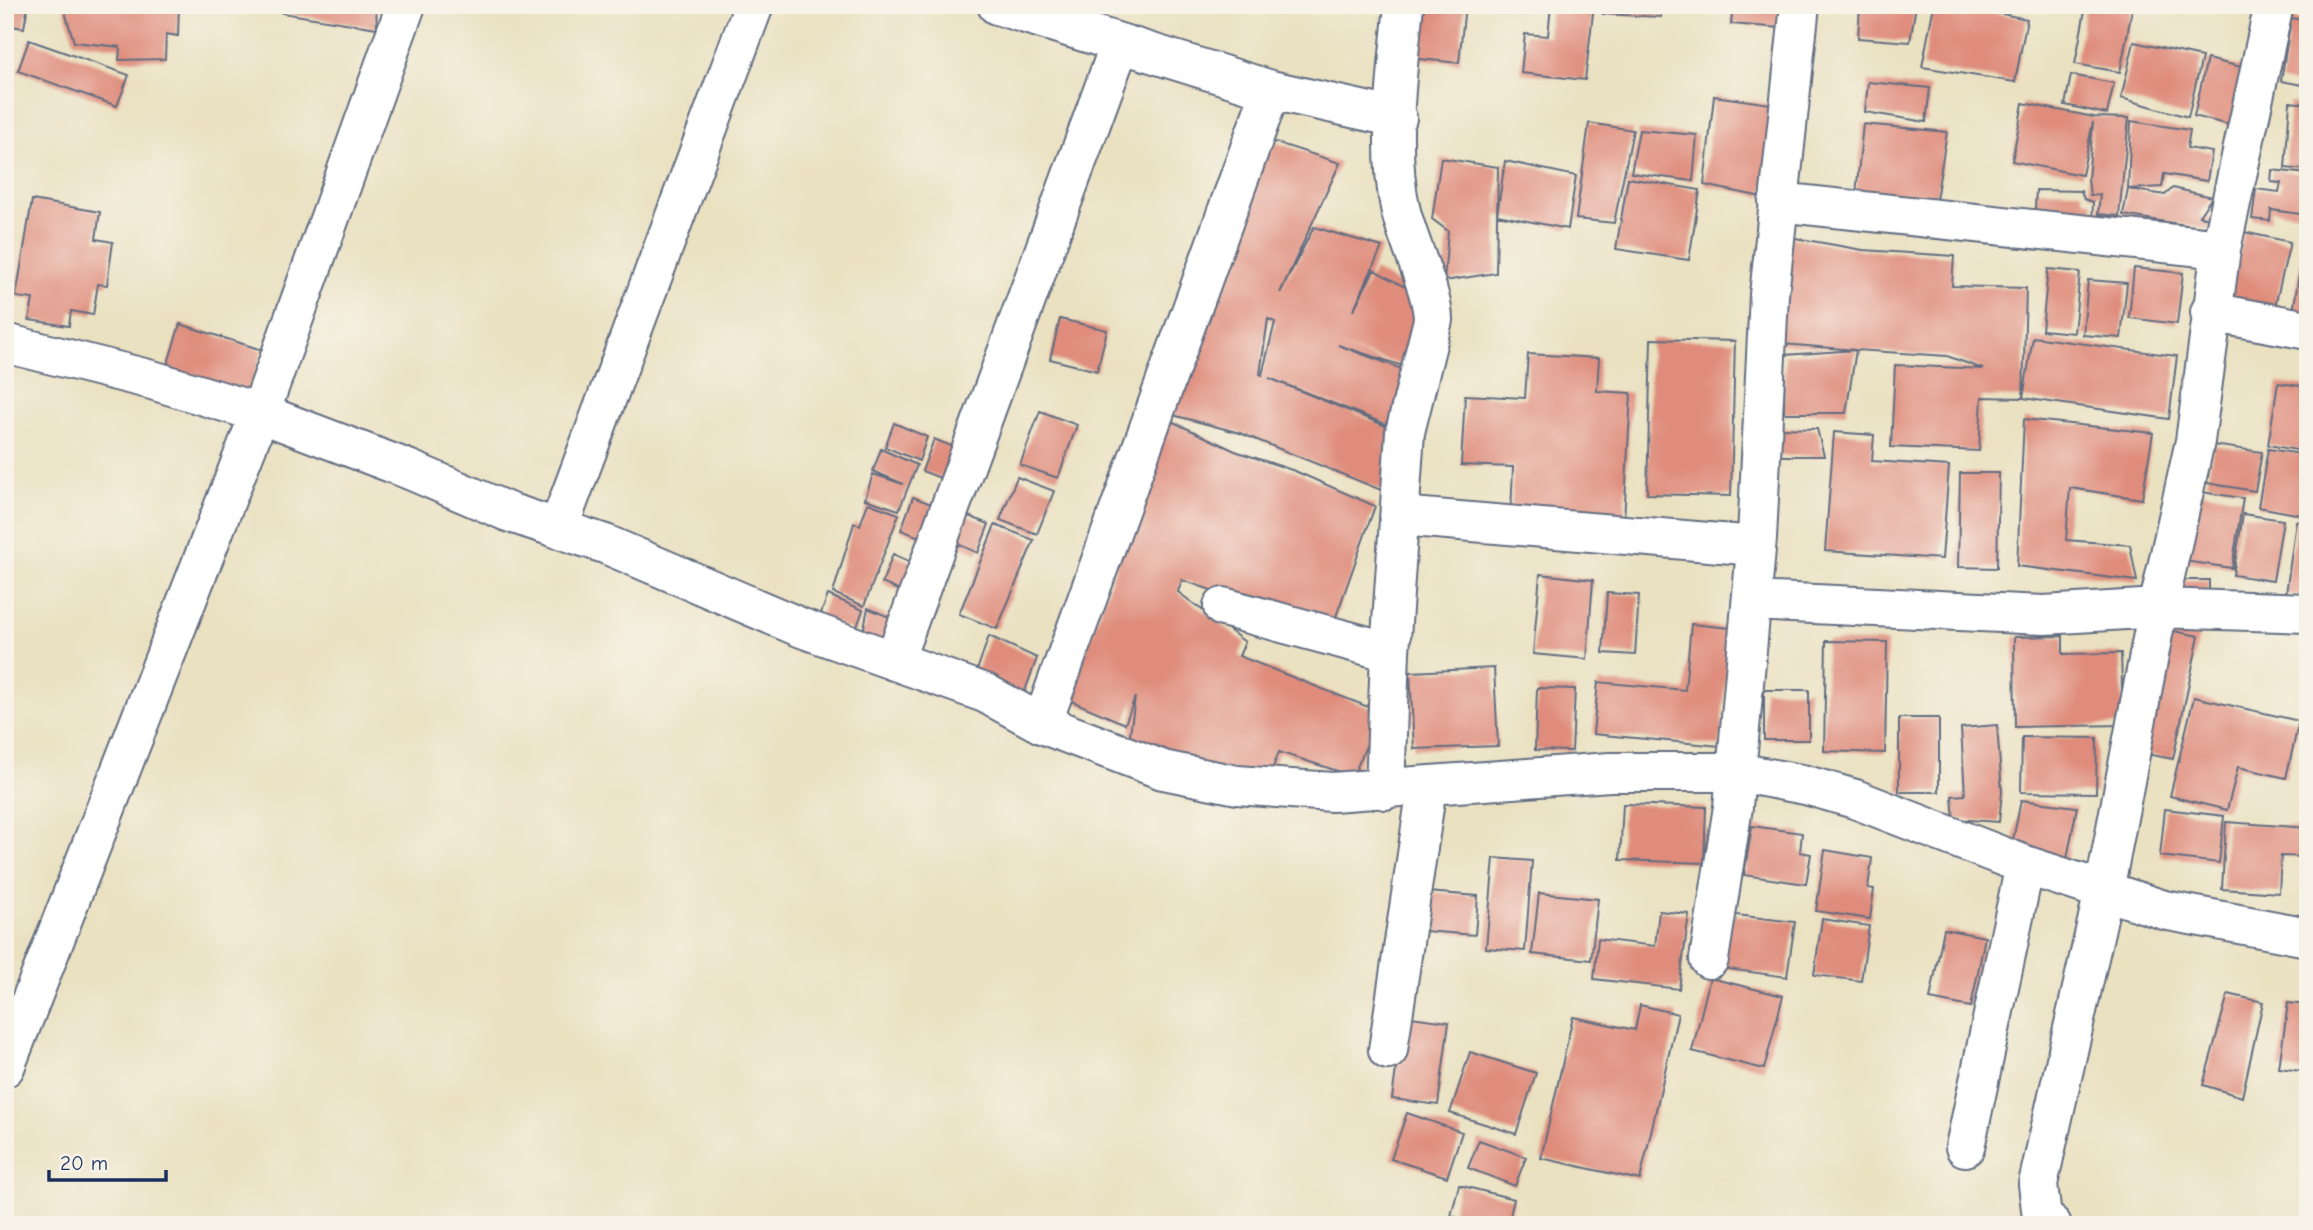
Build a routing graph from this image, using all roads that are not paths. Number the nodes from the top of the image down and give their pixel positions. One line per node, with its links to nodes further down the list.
1 (405, 5): 15 (street)
2 (754, 5): 17 (street)
3 (997, 5): 7 (street)
4 (1404, 5): 9 (street)
5 (1800, 5): 10 (street)
6 (2274, 5): 11 (street)
7 (1120, 44): 8 (street); 24 (street)
8 (1271, 90): 9 (street); 25 (street)
9 (1397, 118): 16 (street)
10 (1778, 202): 11 (street); 18 (street)
11 (2221, 249): 12 (street)
12 (2210, 312): 13 (street); 21 (street)
13 (2308, 330)
14 (5, 343): 15 (street)
15 (260, 414): 17 (street); 34 (street)
16 (1400, 516): 18 (street); 23 (street)
17 (558, 529): 24 (street)
18 (1756, 546): 19 (street)
19 (1752, 601): 21 (street); 26 (street)
20 (1223, 607): 23 (street)
21 (2158, 607): 22 (street); 30 (street)
22 (2308, 614)
23 (1390, 652): 28 (street)
24 (894, 661): 25 (street)
25 (1042, 724): 28 (street)
26 (1736, 772): 27 (street); 29 (street); 32 (street)
27 (1427, 787): 28 (street); 33 (street)
28 (1385, 790)
29 (2025, 865): 30 (street); 35 (street)
30 (2104, 891): 31 (street); 36 (street)
31 (2308, 937)
32 (1709, 959)
33 (1388, 1050)
34 (5, 1067)
35 (1965, 1147)
36 (2052, 1225)

